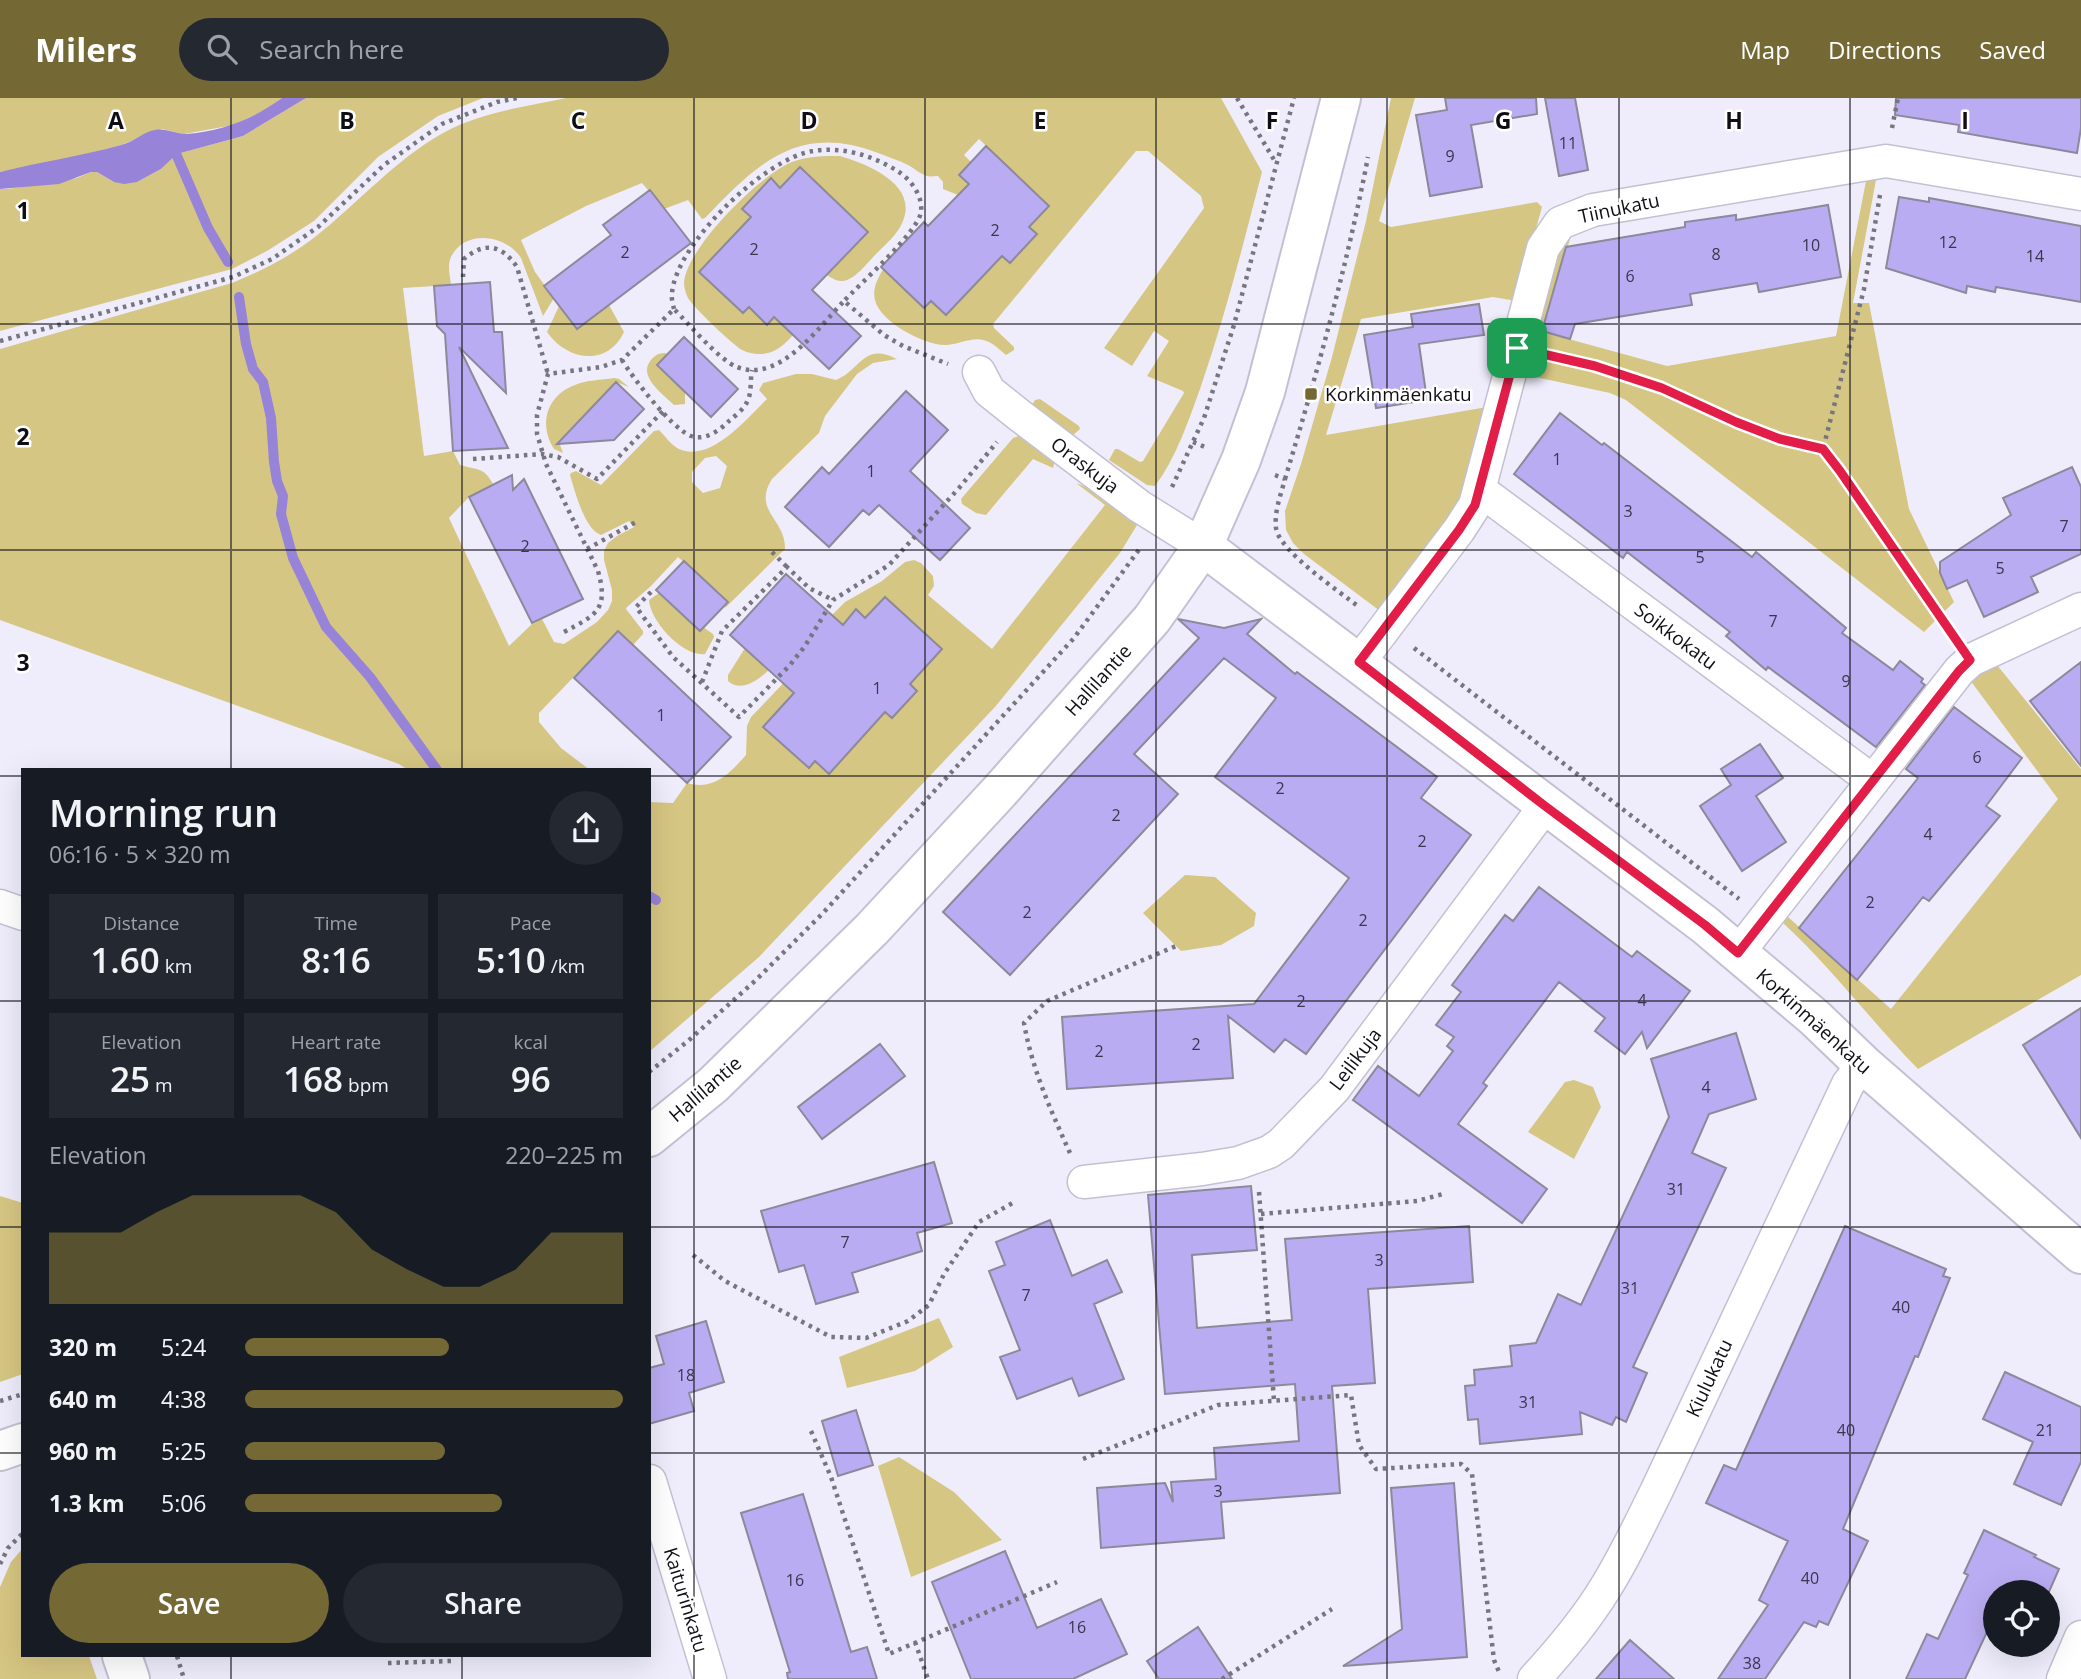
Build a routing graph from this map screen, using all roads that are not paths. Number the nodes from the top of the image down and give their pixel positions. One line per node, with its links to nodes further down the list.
1 (1341, 98): 5 (main road, Hallilantie)
2 (2081, 194): 4 (street, Tiinukatu)
3 (981, 377): 5 (street, Oraskuja)
4 (1480, 490): 7 (street, Tiinukatu); 8 (street, Soikkokatu)
5 (1203, 546): 7 (main road, Korkinmäenkatu); 14 (main road, Hallilantie)
6 (2081, 609): 8 (street)
7 (1359, 662): 9 (main road, Korkinmäenkatu)
8 (1873, 781): 12 (street)
9 (1545, 806): 12 (main road, Korkinmäenkatu); 15 (street, Leilikuja)
10 (0, 906): 11 (street)
11 (21, 913)
12 (1738, 953): 13 (main road, Korkinmäenkatu)
13 (1863, 1064): 16 (main road, Korkinmäenkatu); 24 (street, Kiulukatu)
14 (651, 1135)
15 (1084, 1182)
16 (2081, 1254)
17 (21, 1444): 18 (main road)
18 (0, 1451)
19 (651, 1484): 23 (street, Kaiturinkatu)
20 (2081, 1637): 25 (street)
21 (122, 1657): 22 (main road)
22 (130, 1679)
23 (710, 1679)
24 (1534, 1679)
25 (2063, 1679)

